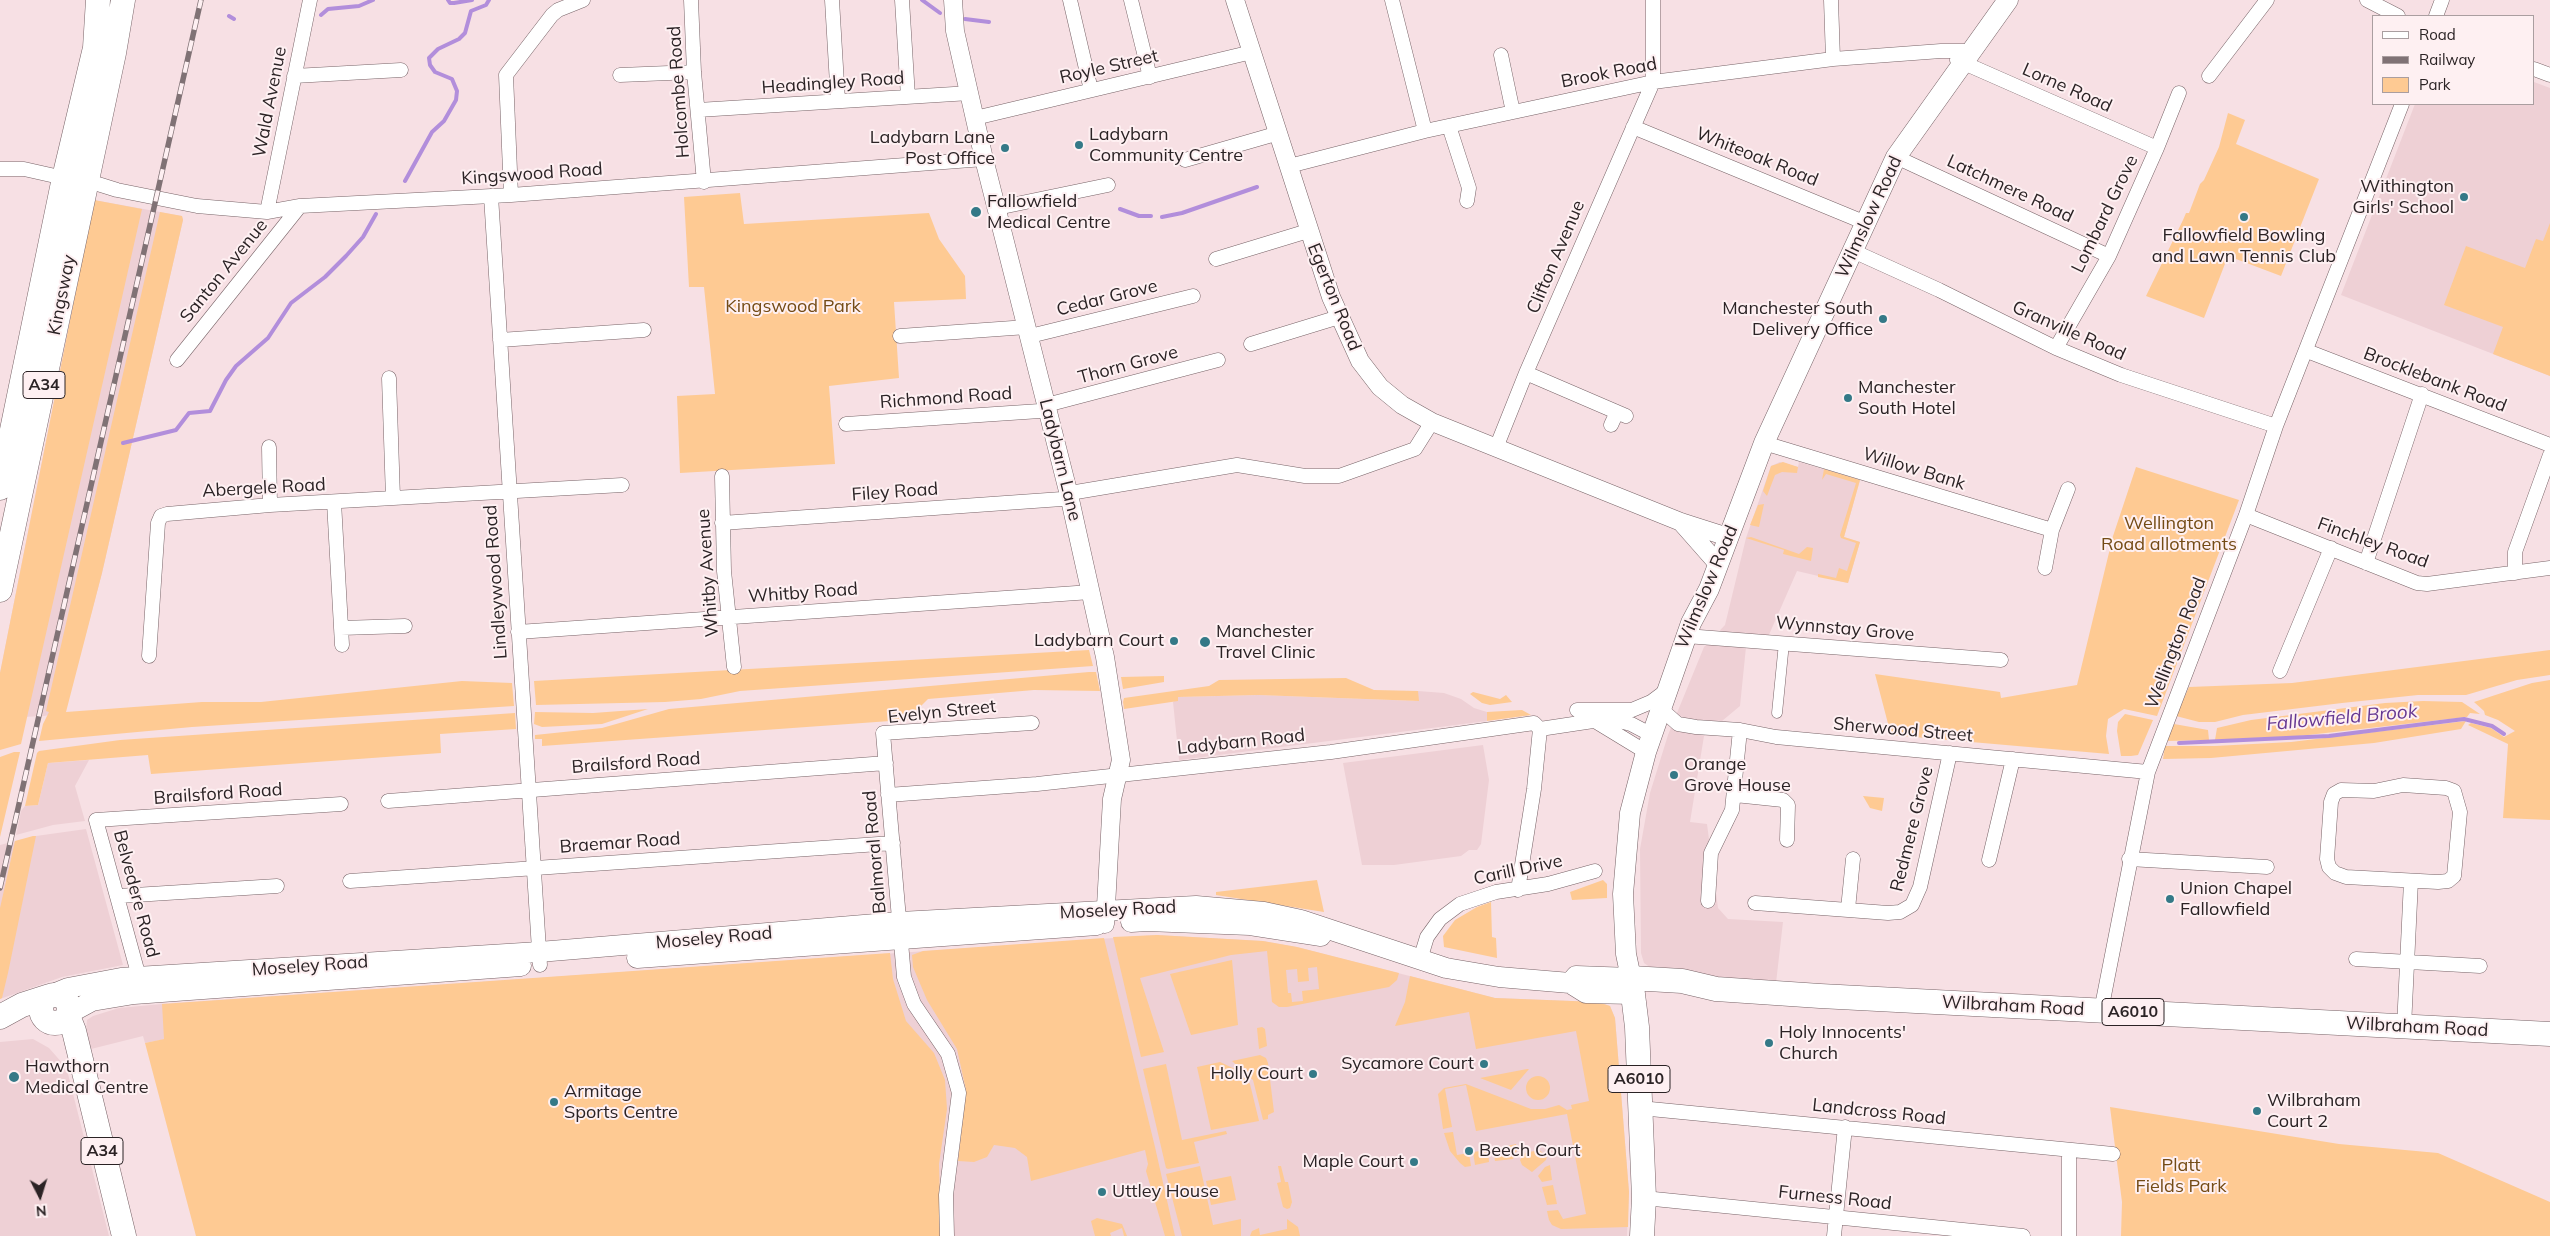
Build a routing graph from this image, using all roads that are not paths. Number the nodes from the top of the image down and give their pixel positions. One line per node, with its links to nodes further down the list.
1 (98, 0): 22 (highway, Kingsway / A34)
2 (108, 0): 22 (highway, Kingsway / A34)
3 (123, 0): 55 (highway, Kingsway / A34)
4 (310, 0): 32 (street, Wald Avenue)
5 (583, 0): 58 (street)
6 (691, 0): 29 (street, Holcombe Road)
7 (832, 0): 40 (street)
8 (902, 0): 39 (street)
9 (952, 0): 37 (street, Ladybarn Lane)
10 (1070, 0): 36 (street)
11 (1131, 0): 34 (street)
12 (1235, 0): 23 (street, Egerton Road)
13 (1392, 0): 47 (street)
14 (1653, 0): 35 (street)
15 (1831, 0): 26 (street)
16 (2008, 0): 25 (main road, Wilmslow Road)
17 (2267, 0): 33 (street)
18 (2368, 0): 20 (street)
19 (2442, 0): 21 (street)
20 (2396, 15)
21 (2436, 15)
22 (95, 48): 55 (highway, Kingsway / A34)
23 (1252, 52): 34 (street, Royle Street); 48 (street, Egerton Road)
24 (1501, 55): 43 (street)
25 (1966, 57): 26 (street, Brook Road); 49 (street, Lorne Road); 50 (main road, Wilmslow Road)
26 (1833, 60): 35 (street, Brook Road)
27 (2535, 69): 31 (street)
28 (401, 70): 32 (street)
29 (694, 72): 30 (street); 42 (street, Holcombe Road)
30 (620, 75)
31 (2550, 75)
32 (294, 76): 63 (street, Wald Avenue)
33 (2209, 76)
34 (1150, 77): 36 (street, Royle Street)
35 (1653, 82): 43 (street, Brook Road); 46 (street, Clifton Avenue)
36 (1092, 90): 44 (street, Royle Street)
37 (970, 93): 39 (street, Headingley Road); 44 (street, Ladybarn Lane)
38 (2179, 93): 49 (street, Lombard Grove)
39 (908, 97): 40 (street, Headingley Road)
40 (838, 102): 42 (street, Headingley Road)
41 (2402, 105): 77 (street, Wellington Road)
42 (698, 110): 56 (street, Holcombe Road)
43 (1513, 112): 45 (street, Brook Road)
44 (975, 118): 51 (street, Ladybarn Lane)
45 (1449, 126): 47 (street, Brook Road); 60 (street)
46 (1633, 126): 64 (street, Whiteoak Road); 80 (street, Clifton Avenue)
47 (1425, 131): 53 (street, Brook Road)
48 (1279, 133): 52 (street); 53 (street, Egerton Road)
49 (2158, 148): 67 (street, Lombard Grove)
50 (1896, 157): 64 (main road, Wilmslow Road); 67 (street, Latchmere Road)
51 (984, 160): 56 (street, Kingswood Road); 62 (street, Ladybarn Lane)
52 (1185, 160)
53 (1289, 166): 65 (street, Egerton Road)
54 (0, 170): 55 (street, Kingswood Road)
55 (75, 179): 63 (street, Kingswood Road); 95 (highway, Kingsway / A34); 113 (highway, Kingsway / A34)
56 (704, 182): 58 (street, Kingswood Road)
57 (1108, 185): 62 (street)
58 (511, 195): 59 (street, Kingswood Road)
59 (491, 196): 61 (street, Kingswood Road); 74 (street, Lindleywood Road)
60 (1467, 201)
61 (300, 206): 63 (street, Kingswood Road); 78 (street, Santon Avenue)
62 (997, 208): 72 (street, Ladybarn Lane)
63 (267, 212)
64 (1866, 223): 66 (main road, Wilmslow Road)
65 (1308, 232): 68 (street); 70 (street, Egerton Road)
66 (1853, 251): 76 (street, Granville Road); 88 (main road, Wilmslow Road)
67 (2108, 256): 76 (street, Lombard Grove)
68 (1216, 259)
69 (1193, 296): 72 (street, Cedar Grove)
70 (1339, 317): 75 (street); 84 (street, Egerton Road)
71 (644, 330): 74 (street)
72 (1029, 332): 73 (street, Cedar Grove); 83 (street, Ladybarn Lane)
73 (900, 336)
74 (500, 340): 97 (street, Lindleywood Road)
75 (1251, 344)
76 (2056, 348): 87 (street, Granville Road)
77 (2307, 351): 82 (street, Brocklebank Road); 87 (street, Wellington Road)
78 (176, 360)
79 (1218, 360): 83 (street, Thorn Grove)
80 (1526, 373): 86 (street); 91 (street, Clifton Avenue)
81 (389, 378): 99 (street)
82 (2422, 394): 89 (street, Brocklebank Road); 108 (street)
83 (1047, 406): 85 (street, Richmond Road); 98 (street, Ladybarn Lane)
84 (1432, 422): 91 (street, Egerton Road); 98 (street, Filey Road)
85 (846, 424)
86 (1611, 425)
87 (2276, 426): 102 (street, Wellington Road)
88 (1764, 443): 105 (street, Willow Bank); 106 (main road, Wilmslow Road)
89 (2550, 445)
90 (269, 447): 101 (street)
91 (1496, 448): 103 (street, Egerton Road)
92 (2550, 455): 112 (street)
93 (722, 476): 104 (street, Whitby Avenue)
94 (622, 485): 97 (street, Abergele Road)
95 (0, 488)
96 (2068, 489): 105 (street)
97 (510, 492): 99 (street, Abergele Road); 118 (street, Lindleywood Road)
98 (1069, 495): 104 (street, Filey Road); 114 (street, Ladybarn Lane)
99 (393, 498): 100 (street, Abergele Road)
100 (334, 502): 101 (street, Abergele Road); 117 (street)
101 (270, 505): 122 (street, Abergele Road)
102 (2246, 515): 107 (street, Finchley Road); 138 (street, Wellington Road)
103 (1681, 522): 106 (street, Egerton Road); 109 (street, Egerton Road)
104 (722, 523): 115 (street, Whitby Avenue)
105 (2052, 530): 110 (street)
106 (1728, 538): 109 (main road, Wilmslow Road)
107 (2331, 548): 108 (street, Finchley Road); 125 (street)
108 (2366, 563): 112 (street, Finchley Road)
109 (1718, 564): 119 (main road, Wilmslow Road)
110 (2045, 568)
111 (2550, 568): 112 (street, Finchley Road)
112 (2515, 573)
113 (0, 590)
114 (1091, 592): 115 (street, Whitby Road); 139 (street, Ladybarn Lane)
115 (729, 618): 118 (street, Whitby Road); 124 (street, Whitby Avenue)
116 (405, 626): 117 (street)
117 (341, 628): 121 (street)
118 (518, 632): 140 (street, Lindleywood Road)
119 (1686, 636): 120 (street, Wynnstay Grove); 126 (main road, Wilmslow Road)
120 (1784, 643): 123 (street, Wynnstay Grove); 129 (street)
121 (342, 645)
122 (149, 656)
123 (2001, 660)
124 (734, 667)
125 (2280, 671)
126 (1666, 690): 127 (main road, Wilmslow Road); 128 (street)
127 (1661, 709): 133 (street, Sherwood Street); 134 (main road, Wilmslow Road)
128 (1576, 710): 130 (street); 134 (street)
129 (1778, 713)
130 (1593, 721): 132 (street, Ladybarn Road); 134 (street)
131 (1032, 723): 137 (street, Evelyn Street)
132 (1540, 729): 139 (street, Ladybarn Road); 157 (street)
133 (1740, 730): 135 (street, Sherwood Street); 142 (street)
134 (1649, 743): 170 (main road, Wilmslow Road)
135 (1950, 753): 136 (street, Sherwood Street); 161 (street, Redmere Grove)
136 (2013, 759): 138 (street, Sherwood Street); 150 (street)
137 (886, 764): 140 (street, Brailsford Road); 141 (street, Balmoral Road)
138 (2148, 772): 149 (street, Wellington Road)
139 (1118, 774): 141 (street, Ladybarn Road); 162 (street, Ladybarn Lane)
140 (528, 790): 143 (street, Brailsford Road); 152 (street, Lindleywood Road)
141 (888, 794): 147 (street, Balmoral Road)
142 (1735, 795): 146 (street); 159 (street)
143 (388, 801)
144 (341, 804): 145 (street, Brailsford Road)
145 (96, 820): 158 (street, Belvedere Road)
146 (1787, 840)
147 (893, 843): 152 (street, Braemar Road); 163 (street, Balmoral Road)
148 (1853, 859): 161 (street)
149 (2129, 859): 151 (street); 172 (street, Wellington Road)
150 (1990, 860)
151 (2267, 867)
152 (534, 868): 154 (street, Braemar Road); 164 (street, Lindleywood Road)
153 (1595, 871): 157 (street, Carill Drive)
154 (350, 881)
155 (2411, 881): 155 (street); 167 (street)
156 (277, 886): 158 (street)
157 (1518, 890): 166 (street, Carill Drive)
158 (119, 896): 169 (street, Belvedere Road)
159 (1708, 901)
160 (1755, 903): 161 (street, Redmere Grove)
161 (1848, 909)
162 (1105, 918): 163 (main road, Moseley Road); 166 (main road, Moseley Road)
163 (900, 930): 164 (main road, Moseley Road); 185 (street, Balmoral Road)
164 (540, 958): 169 (main road, Moseley Road); 174 (main road, Moseley Road)
165 (2356, 959): 167 (street)
166 (1420, 960): 170 (main road, Moseley Road)
167 (2407, 962): 168 (street); 176 (street)
168 (2480, 966)
169 (139, 977): 171 (main road, Moseley Road)
170 (1632, 986): 172 (highway, Wilbraham Road / A6010); 178 (highway, Wilmslow Road / A6010)
171 (50, 996): 173 (highway, Moseley Road); 174 (highway, A34)
172 (2101, 1011): 176 (highway, Wilbraham Road / A6010)
173 (0, 1017)
174 (59, 1019): 175 (highway, Moseley Road); 184 (highway, A34)
175 (0, 1022)
176 (2404, 1027): 177 (highway, Wilbraham Road / A6010)
177 (2550, 1034)
178 (1640, 1108): 179 (street, Landcross Road); 182 (highway, Wilmslow Road / A6010)
179 (1845, 1127): 180 (street, Landcross Road); 183 (street)
180 (2069, 1150): 181 (street, Landcross Road); 189 (street)
181 (2113, 1154)
182 (1644, 1198): 183 (street, Furness Road); 186 (highway, Wilmslow Road / A6010)
183 (1836, 1217): 187 (street); 188 (street, Furness Road)
184 (124, 1236)
185 (947, 1236)
186 (1642, 1236)
187 (1834, 1236)
188 (2023, 1236)
189 (2069, 1236)

